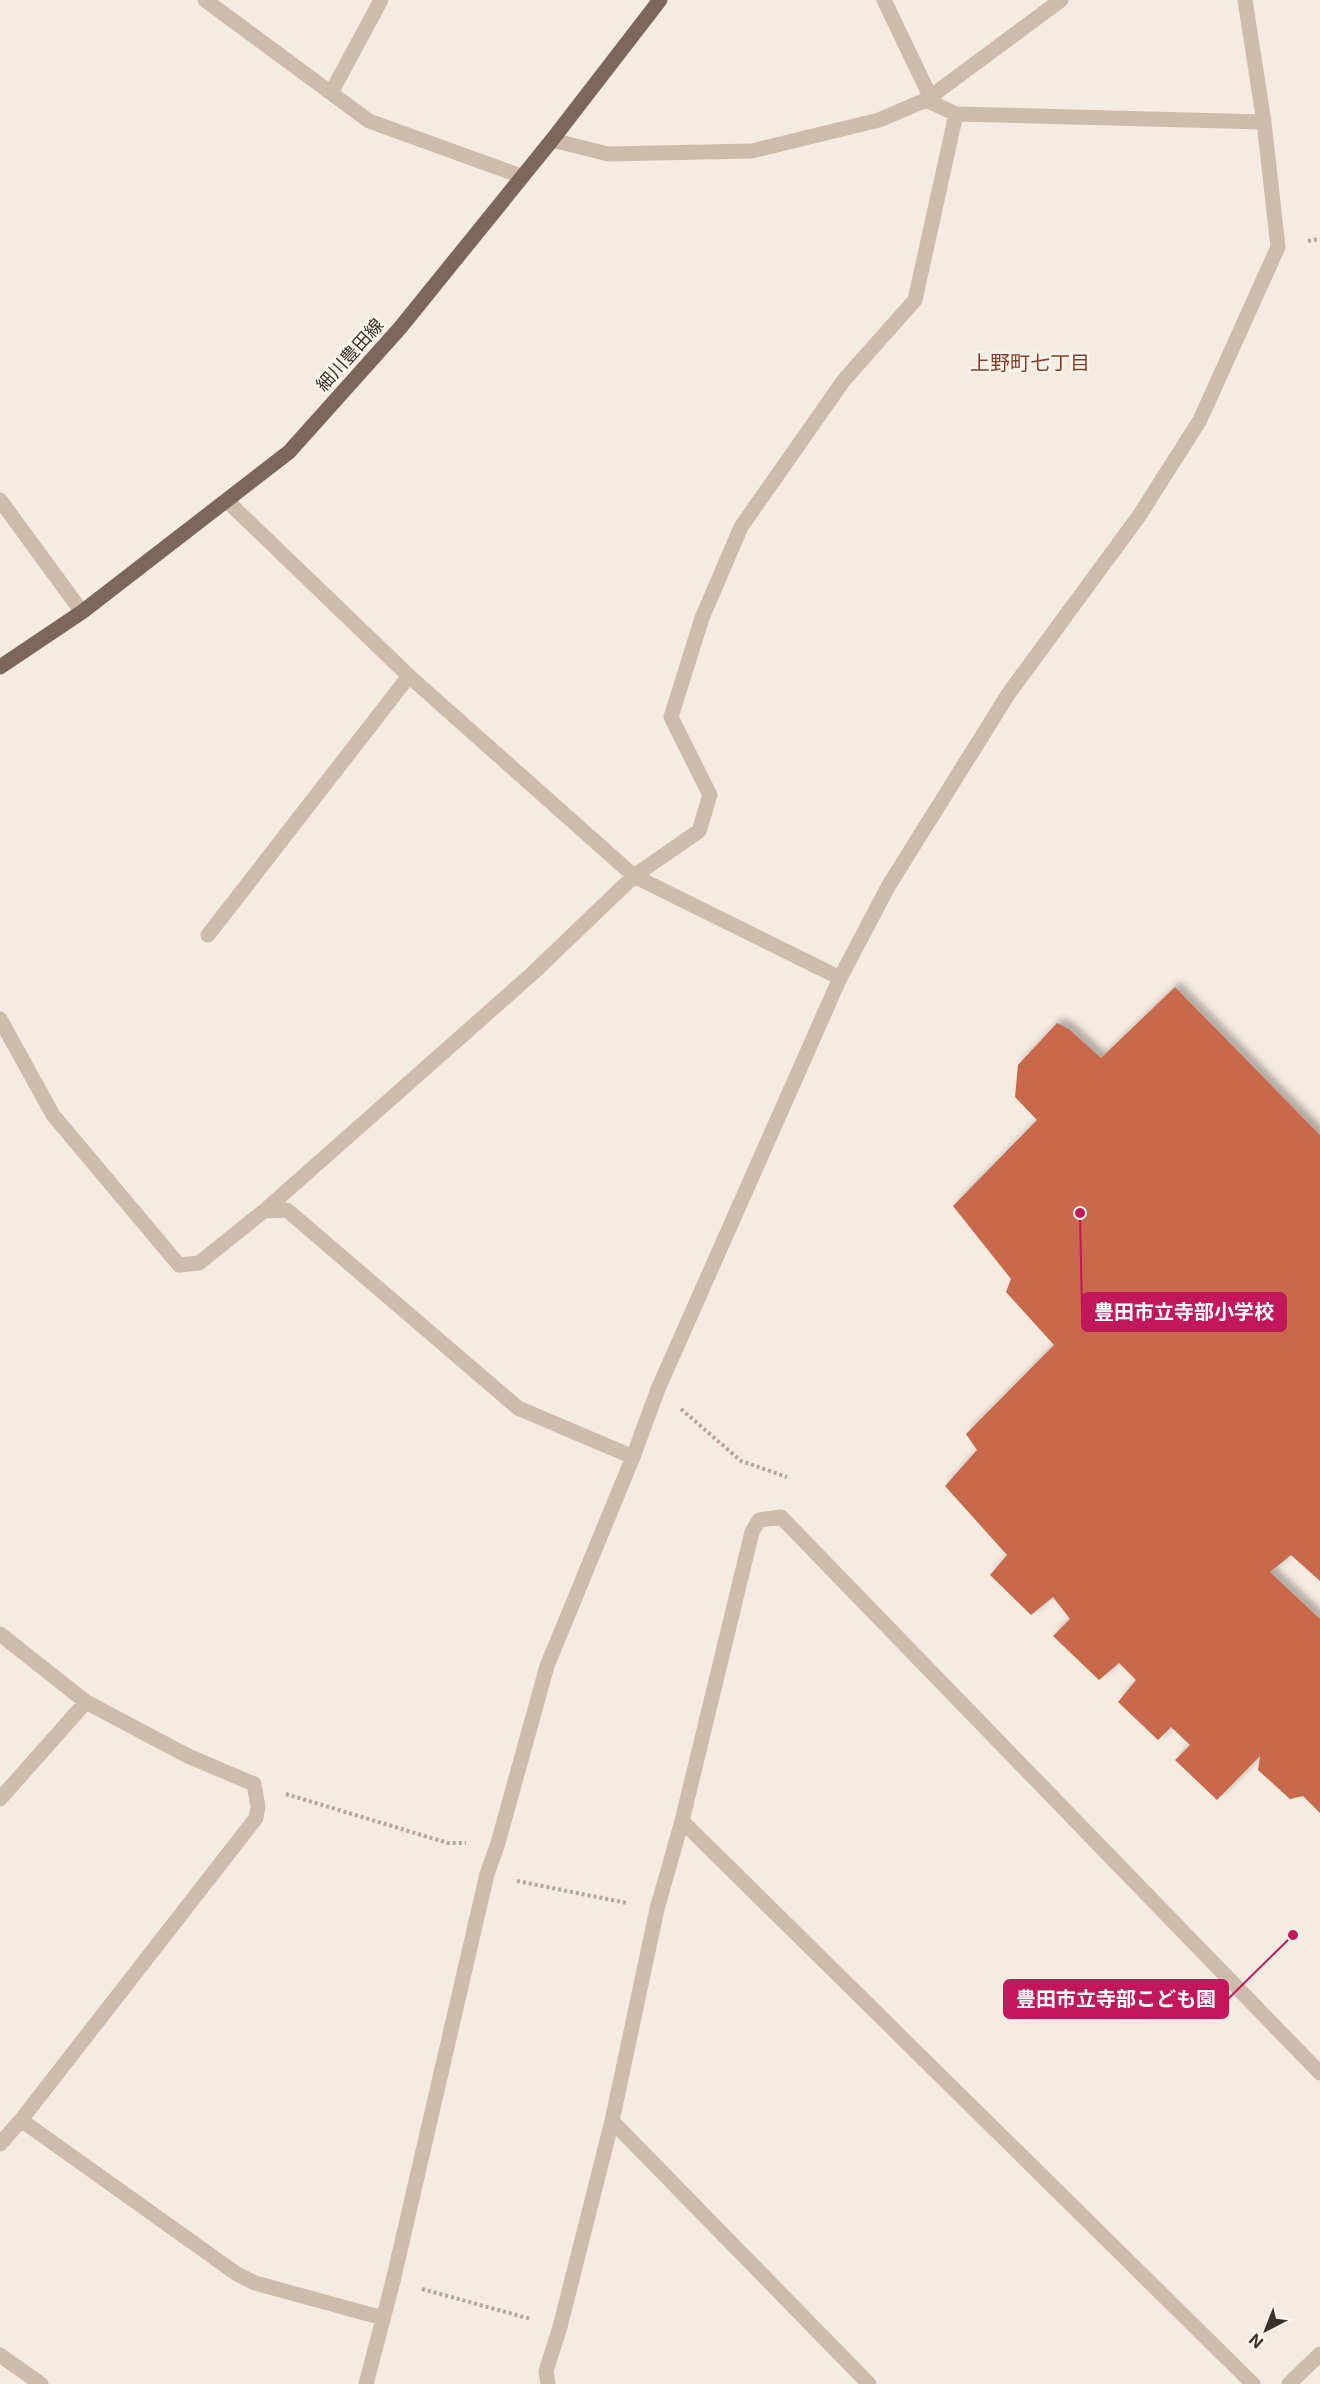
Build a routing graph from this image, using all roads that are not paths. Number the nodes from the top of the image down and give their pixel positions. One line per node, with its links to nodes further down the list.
1 (205, 0): 7 (street)
2 (381, 0): 7 (street)
3 (660, 0): 11 (main road, 細川豊田線)
4 (884, 0): 8 (street)
5 (1061, 0): 8 (street)
6 (1245, 0): 10 (street)
7 (331, 93): 12 (street)
8 (928, 98): 9 (street); 11 (street)
9 (956, 114): 10 (street); 18 (street)
10 (1264, 122): 20 (street)
11 (552, 140): 12 (main road, 細川豊田線)
12 (521, 176): 14 (main road, 細川豊田線)
13 (0, 500): 15 (street)
14 (227, 501): 15 (main road, 細川豊田線); 17 (street)
15 (82, 612): 16 (main road, 細川豊田線)
16 (0, 667)
17 (409, 676): 18 (street); 19 (street)
18 (634, 876): 20 (street); 22 (street)
19 (208, 935)
20 (840, 978): 23 (street)
21 (0, 1018): 22 (street)
22 (264, 1211): 23 (street)
23 (633, 1457): 32 (street)
24 (0, 1634): 25 (street)
25 (86, 1702): 26 (street); 29 (street)
26 (0, 1799)
27 (682, 1821): 28 (street); 30 (street); 39 (street)
28 (1320, 2073)
29 (21, 2120): 31 (street); 32 (street)
30 (612, 2121): 37 (street); 38 (street)
31 (0, 2144)
32 (383, 2318): 36 (street)
33 (1320, 2354): 40 (street)
34 (0, 2355): 35 (street)
35 (41, 2384)
36 (366, 2384)
37 (548, 2384)
38 (869, 2384)
39 (1253, 2384)
40 (1289, 2384)

